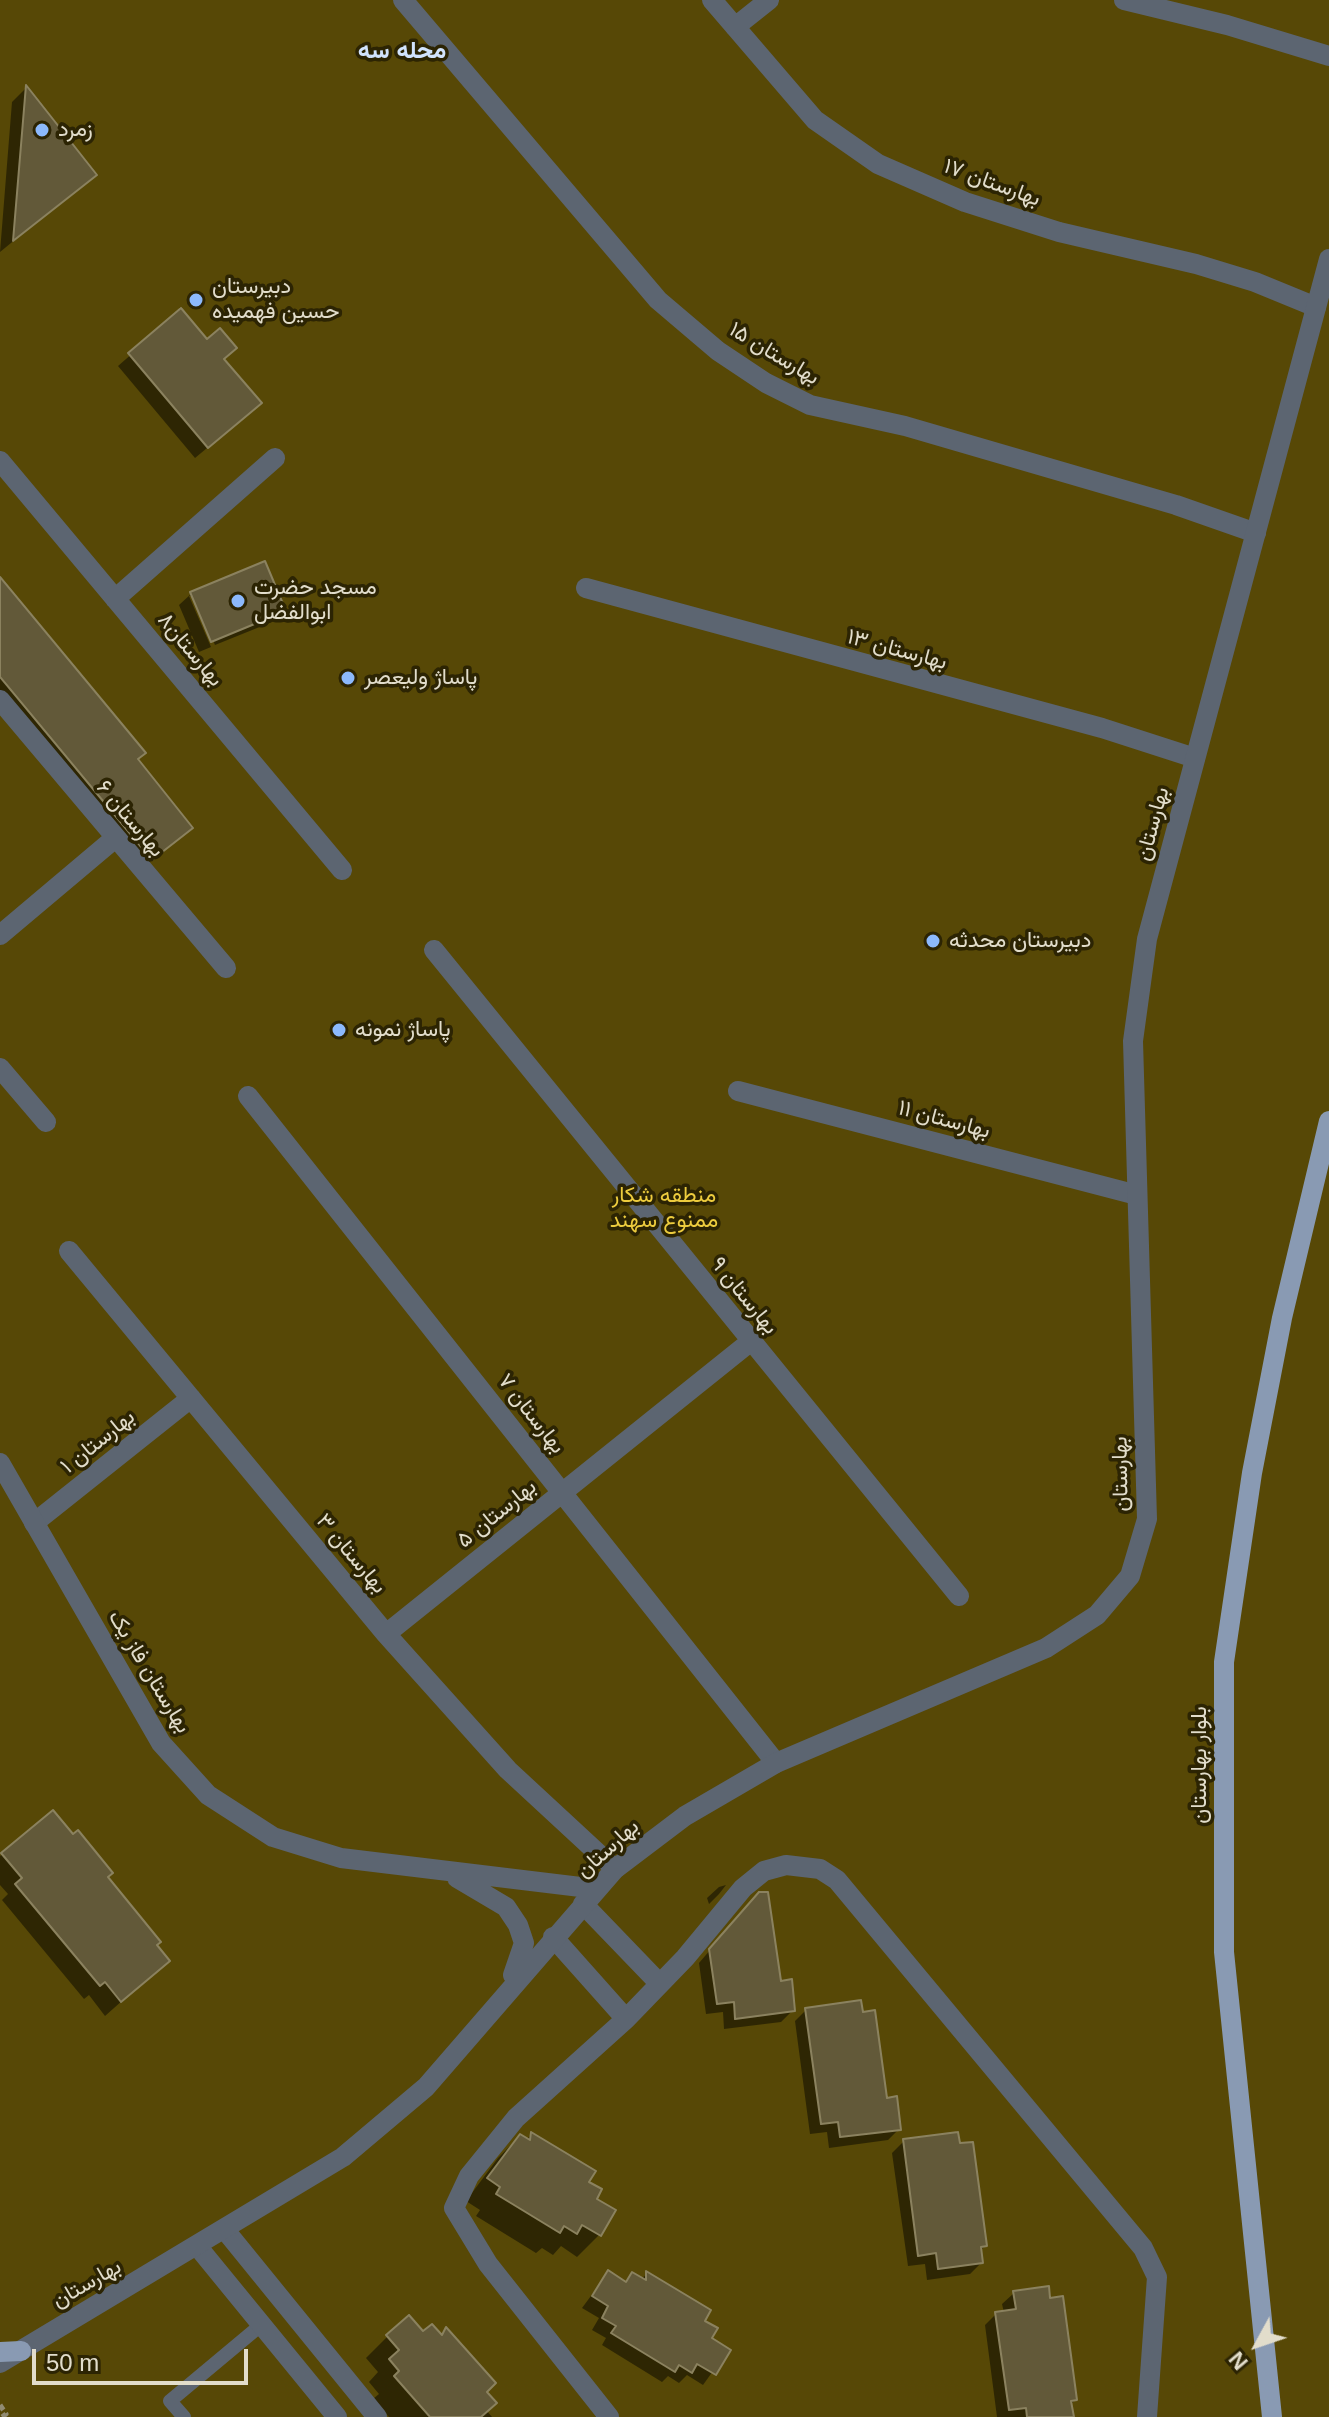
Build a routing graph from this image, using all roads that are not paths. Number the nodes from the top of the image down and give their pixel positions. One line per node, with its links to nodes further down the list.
1 (403, 0): 11 (street, بهارستان ۱۵)
2 (712, 0): 5 (street, بهارستان ۱۷)
3 (769, 0): 5 (street)
4 (1124, 0): 6 (street)
5 (735, 27): 8 (street, بهارستان ۱۷)
6 (1329, 56)
7 (1329, 259): 8 (street, بهارستان)
8 (1316, 307): 11 (street, بهارستان)
9 (275, 458): 13 (street)
10 (0, 461): 13 (street, بهارستان۸)
11 (1256, 533): 15 (street, بهارستان)
12 (586, 588): 15 (street, بهارستان ۱۳)
13 (115, 599): 17 (street, بهارستان۸)
14 (0, 700): 16 (street, بهارستان ۶)
15 (1195, 758): 26 (street, بهارستان)
16 (114, 839): 18 (street); 20 (street, بهارستان ۶)
17 (342, 870)
18 (0, 935)
19 (434, 950): 28 (street, بهارستان ۹)
20 (226, 968)
21 (0, 1068): 25 (street)
22 (738, 1091): 26 (street, بهارستان ۱۱)
23 (248, 1096): 31 (street, بهارستان ۷)
24 (1329, 1121): 54 (main road, بلوار بهارستان)
25 (46, 1122)
26 (1137, 1195): 35 (street, بهارستان)
27 (69, 1251): 29 (street, بهارستان ۳)
28 (750, 1342): 31 (street, بهارستان ۵); 33 (street, بهارستان ۹)
29 (191, 1398): 32 (street, بهارستان ۱); 34 (street, بهارستان ۳)
30 (0, 1463): 32 (street, بهارستان فاز یک)
31 (563, 1492): 34 (street, بهارستان ۵); 35 (street, بهارستان ۷)
32 (34, 1523): 37 (street, بهارستان فاز یک)
33 (959, 1596)
34 (386, 1634): 36 (street, بهارستان ۳)
35 (776, 1763): 36 (street, بهارستان)
36 (615, 1869): 38 (street, بهارستان)
37 (443, 1871): 38 (street, بهارستان فاز یک); 41 (street)
38 (590, 1896): 39 (street, بهارستان); 40 (street)
39 (553, 1937): 41 (street, بهارستان); 42 (street)
40 (660, 1984): 42 (street); 53 (street)
41 (502, 1999): 43 (street, بهارستان)
42 (626, 2019): 52 (street)
43 (225, 2230): 44 (street, بهارستان); 51 (street)
44 (198, 2247): 45 (street); 46 (street, بهارستان)
45 (261, 2325): 49 (lane); 50 (street)
46 (21, 2351): 47 (main road); 48 (street, بهارستان)
47 (0, 2352)
48 (0, 2363)
49 (184, 2417)
50 (337, 2417)
51 (377, 2417)
52 (609, 2417)
53 (1147, 2417)
54 (1272, 2417)

